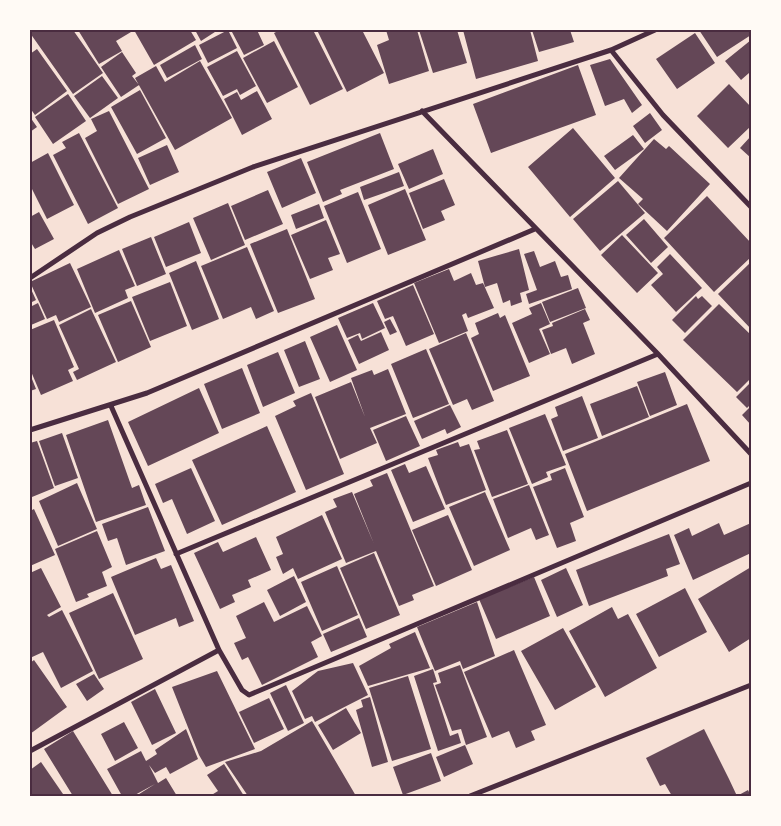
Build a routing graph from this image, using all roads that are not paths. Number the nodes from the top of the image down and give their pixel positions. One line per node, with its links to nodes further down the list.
1 (655, 30): 2 (street)
2 (612, 50): 3 (street); 4 (street)
3 (422, 111): 5 (street); 6 (street)
4 (751, 207)
5 (535, 229): 7 (street); 8 (street)
6 (30, 278)
7 (658, 354): 10 (street); 12 (street)
8 (111, 406): 9 (street); 12 (street)
9 (30, 430)
10 (751, 454)
11 (751, 482): 13 (street)
12 (176, 554): 13 (street)
13 (219, 650): 15 (street)
14 (751, 685): 16 (street)
15 (30, 751)
16 (470, 796)

